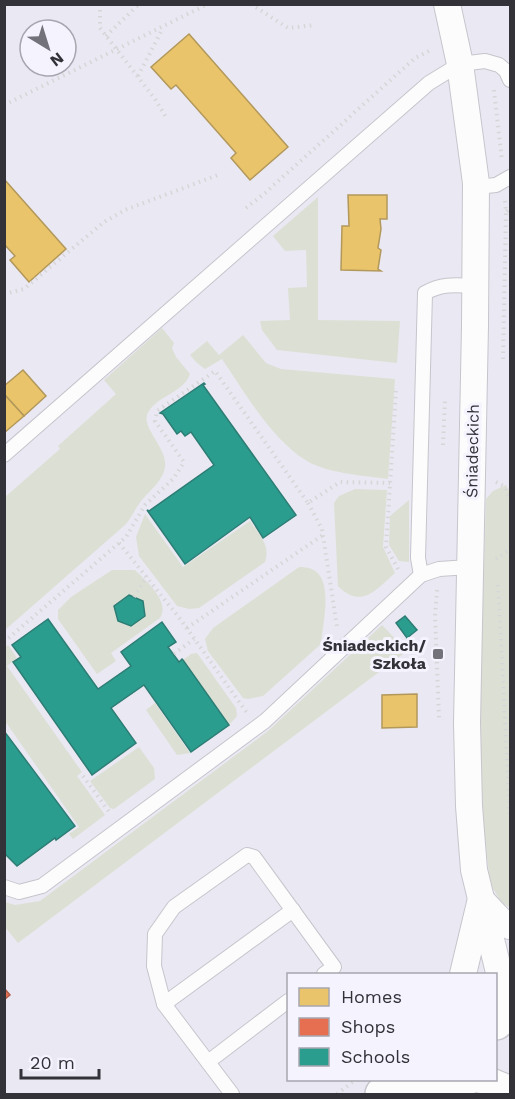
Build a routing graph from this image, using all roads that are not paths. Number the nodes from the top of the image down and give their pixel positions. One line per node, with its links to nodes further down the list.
1 (447, 4): 2 (street, Śniadeckich)
2 (460, 64): 3 (lane); 5 (street, Śniadeckich); 7 (lane)
3 (510, 80)
4 (507, 178): 5 (lane)
5 (476, 187): 6 (street, Śniadeckich)
6 (476, 286): 8 (street, Śniadeckich); 9 (lane)
7 (4, 455)
8 (470, 567): 9 (lane); 11 (street, Śniadeckich)
9 (421, 575): 10 (lane)
10 (4, 887)
11 (481, 900): 13 (street); 15 (street, Śniadeckich); 17 (street, Śniadeckich)
12 (293, 910): 14 (lane); 18 (lane); 18 (lane)
13 (510, 926)
14 (326, 973)
15 (463, 973)
16 (287, 1002): 19 (lane)
17 (505, 1003)
18 (164, 1004): 19 (lane)
19 (208, 1062): 25 (lane)
20 (398, 1081): 26 (street)
21 (437, 1081): 27 (street)
22 (464, 1081): 28 (street)
23 (490, 1081): 24 (street)
24 (510, 1089)
25 (232, 1095)
26 (382, 1095)
27 (423, 1095)
28 (436, 1095)

